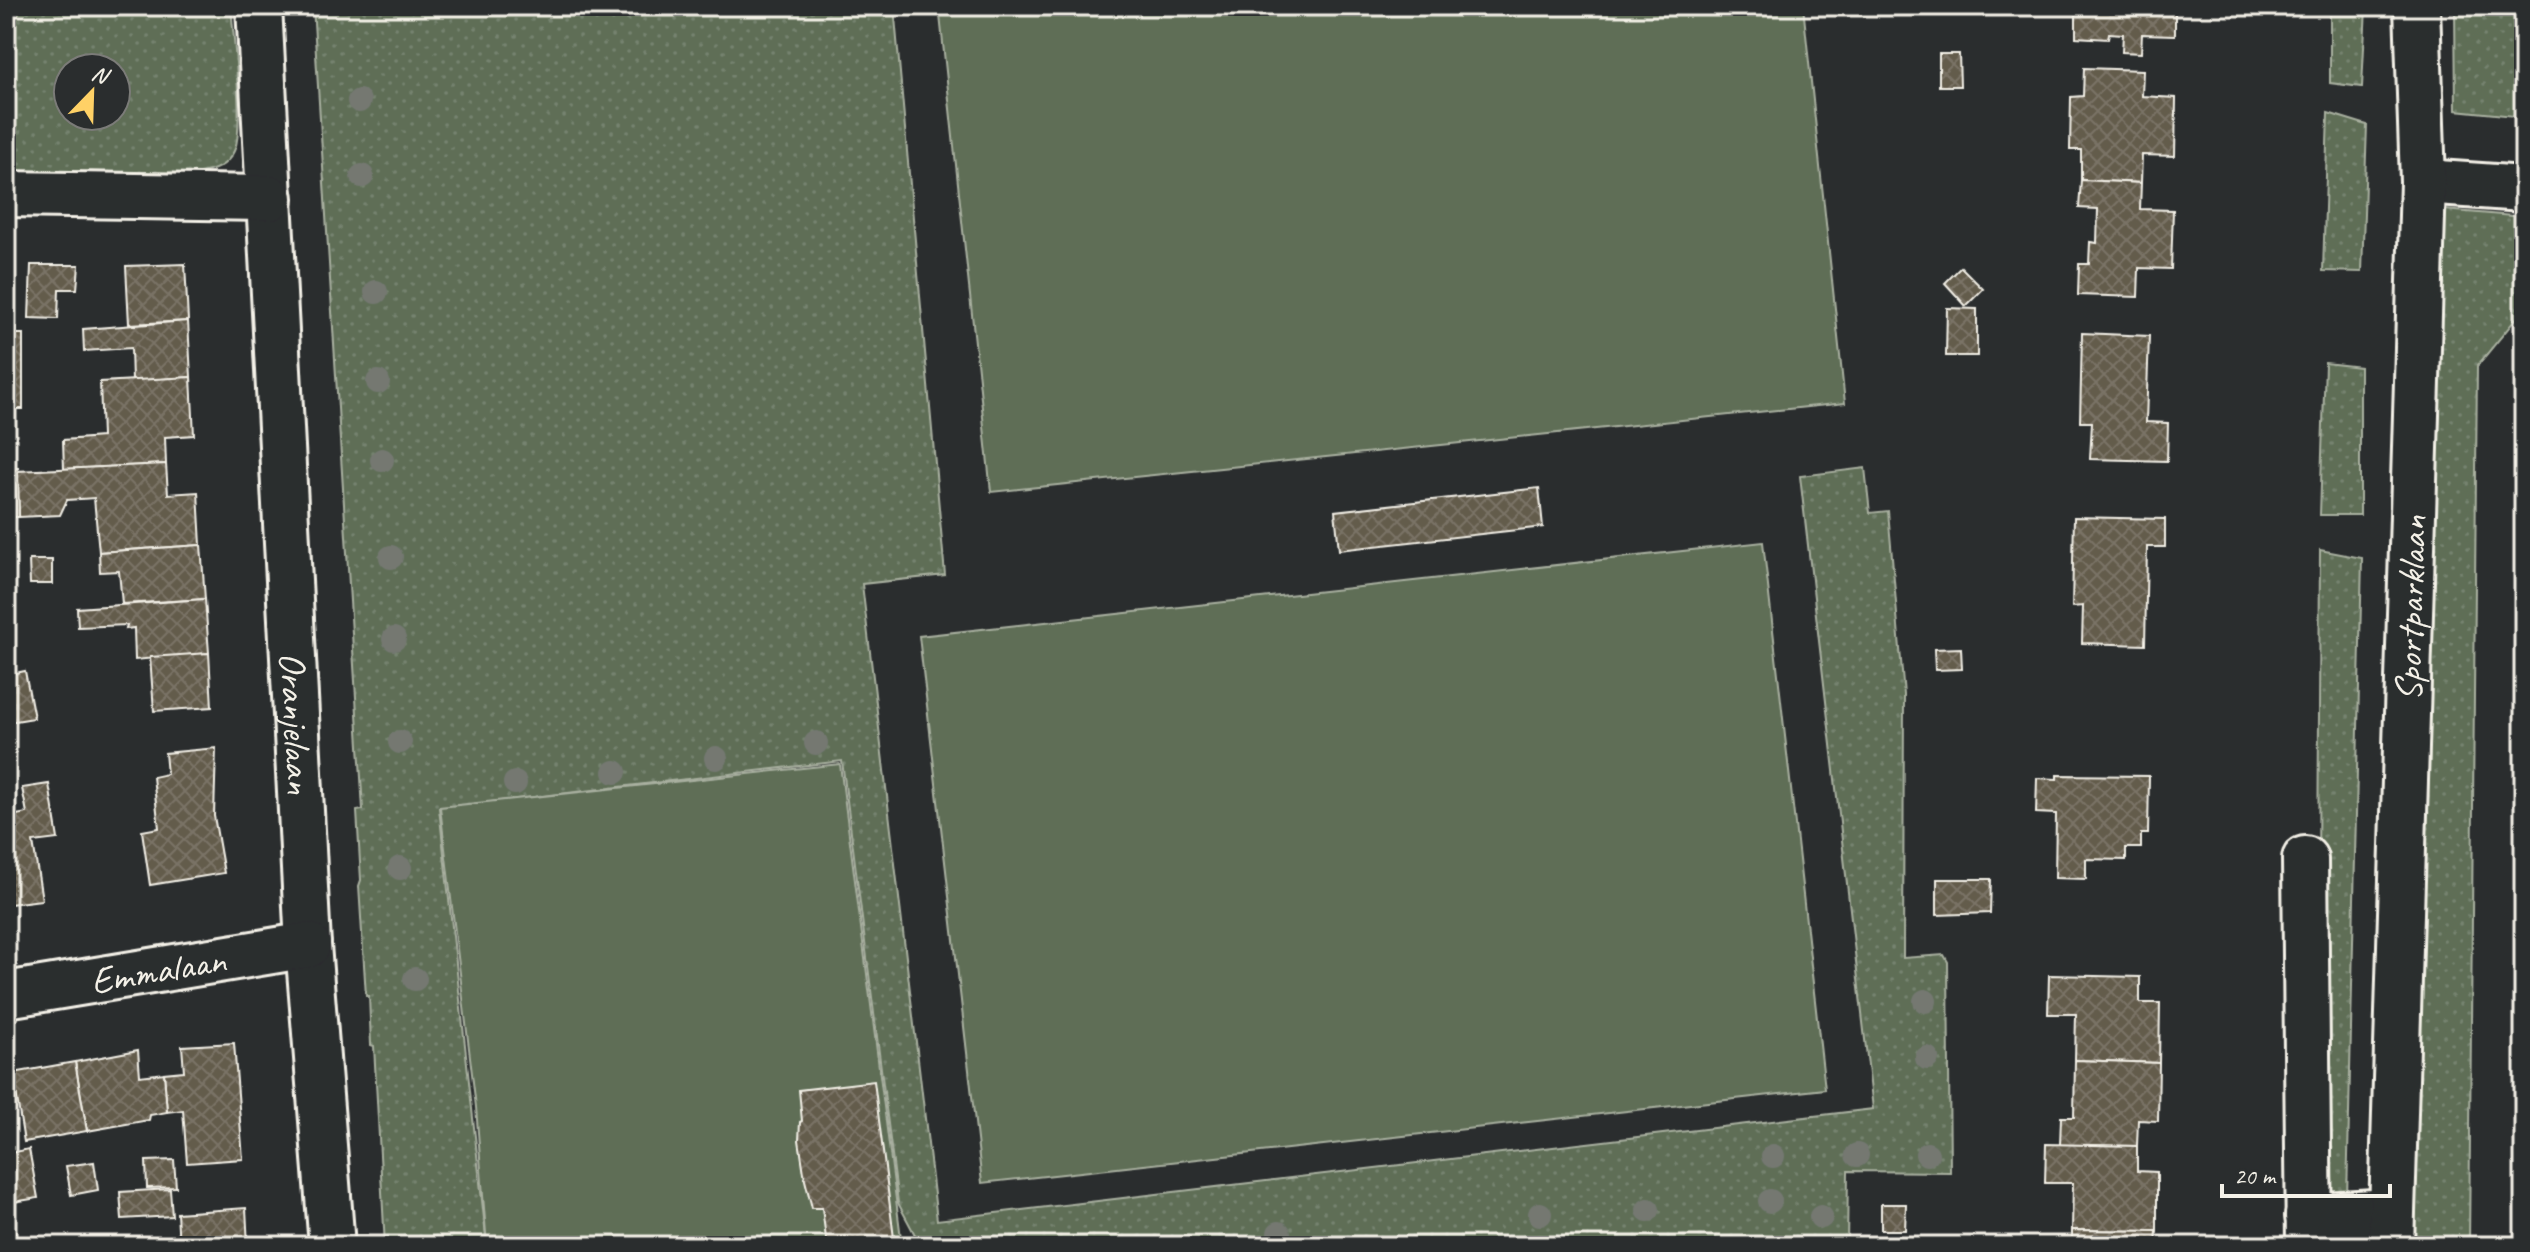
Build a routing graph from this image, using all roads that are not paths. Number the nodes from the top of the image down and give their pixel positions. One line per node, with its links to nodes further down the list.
1 (259, 6): 6 (street, Oranjelaan)
2 (2417, 6): 3 (street, Sportparklaan)
3 (2423, 182): 4 (street); 10 (street, Sportparklaan)
4 (2524, 189)
5 (6, 194): 6 (street)
6 (270, 198): 8 (street, Oranjelaan)
7 (2305, 859): 11 (street, Sportparklaan)
8 (308, 945): 9 (street, Emmalaan); 12 (street, Oranjelaan)
9 (6, 995)
10 (2391, 1229): 11 (street, Sportparklaan)
11 (2309, 1231)
12 (332, 1246)

